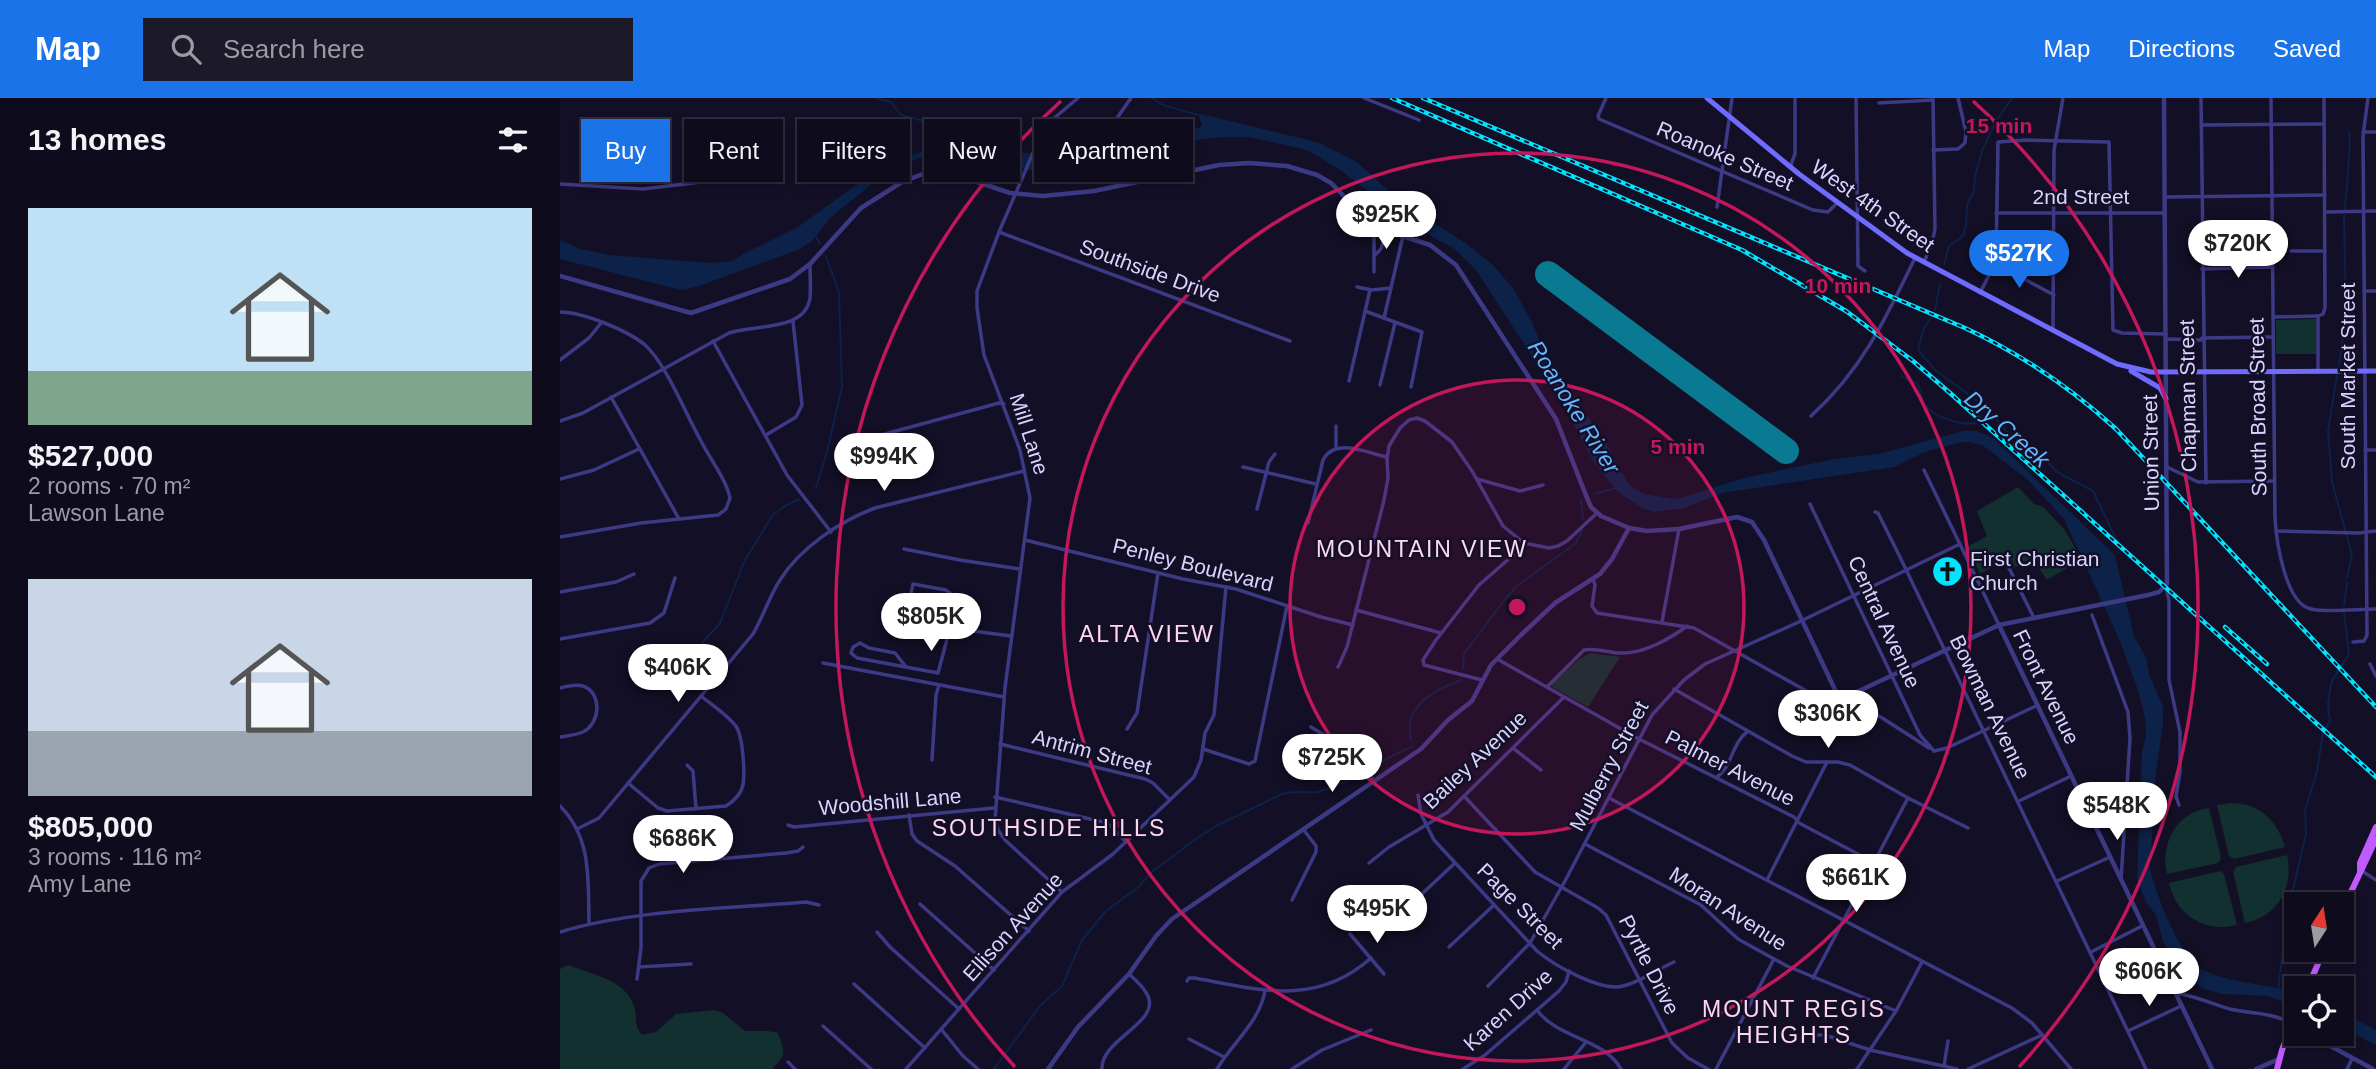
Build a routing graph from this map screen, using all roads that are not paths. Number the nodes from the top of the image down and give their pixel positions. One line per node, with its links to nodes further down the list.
1 (1077, 98): 32 (street, Mill Lane)
2 (1131, 98): 19 (street)
3 (1364, 98): 20 (street)
4 (1606, 98): 29 (street, Roanoke Street)
5 (1707, 98): 18 (main road, West 4th Street)
6 (1732, 98): 18 (street)
7 (1795, 98): 28 (street)
8 (1856, 98): 46 (street)
9 (1958, 98): 27 (street)
10 (2063, 98): 26 (street)
11 (2164, 98): 34 (street, Union Street)
12 (2201, 98): 23 (street, Chapman Street)
13 (2271, 98): 21 (street, South Broad Street)
14 (2324, 98): 22 (street)
15 (2368, 98): 24 (street, South Market Street)
16 (1933, 99): 17 (street); 27 (street)
17 (1879, 103)
18 (1729, 116): 28 (main road, West 4th Street); 29 (street)
19 (1116, 119)
20 (1419, 120)
21 (2271, 124): 22 (street); 23 (street); 36 (street, South Broad Street)
22 (2324, 124): 33 (street)
23 (2201, 125): 35 (street, Chapman Street)
24 (2363, 132): 25 (street); 41 (street, South Market Street)
25 (2376, 132)
26 (2056, 141): 42 (street); 43 (street); 45 (street)
27 (1933, 150): 55 (street)
28 (1790, 167): 37 (main road, West 4th Street)
29 (1721, 171): 37 (street, Roanoke Street); 38 (street)
30 (699, 182): 31 (street)
31 (560, 184)
32 (1014, 194): 47 (street); 49 (street, Mill Lane); 57 (street)
33 (2325, 195): 36 (street); 40 (street)
34 (2165, 197): 35 (street); 44 (street, Union Street)
35 (2202, 197): 36 (street); 59 (street, Chapman Street)
36 (2272, 197): 58 (street, South Broad Street)
37 (1838, 201): 46 (main road, West 4th Street)
38 (1717, 207)
39 (2376, 211): 41 (street)
40 (2325, 212): 41 (street); 52 (street)
41 (2363, 212): 66 (street, South Market Street)
42 (1996, 213): 45 (street, 2nd Street); 56 (street)
43 (2110, 213): 44 (street, 2nd Street); 45 (street, 2nd Street); 79 (street)
44 (2165, 213): 79 (street, Union Street)
45 (2055, 214): 69 (street)
46 (1857, 215): 54 (main road, West 4th Street); 60 (street)
47 (1374, 227): 48 (street); 53 (street)
48 (1386, 231): 50 (street); 53 (street)
49 (999, 232): 83 (street, Southside Drive); 98 (street, Mill Lane)
50 (1403, 236): 64 (street); 124 (street)
51 (2291, 251): 52 (street)
52 (2325, 251): 72 (street)
53 (1375, 255): 61 (street)
54 (1915, 258): 55 (main road, West 4th Street); 99 (street)
55 (1923, 263): 68 (main road, West 4th Street)
56 (1994, 263): 68 (street); 69 (street)
57 (810, 264): 62 (street); 75 (street)
58 (2272, 267): 59 (street); 73 (street, South Broad Street)
59 (2202, 269): 81 (street, Chapman Street)
60 (1865, 271)
61 (1374, 272)
62 (560, 276)
63 (1357, 287): 65 (street)
64 (1391, 288): 65 (street); 74 (street)
65 (1370, 290): 71 (street)
66 (2364, 291): 67 (street); 89 (street, South Market Street)
67 (2376, 291)
68 (1980, 293): 78 (main road, West 4th Street)
69 (2055, 296): 78 (street)
70 (560, 312): 77 (street)
71 (1365, 312): 74 (street); 93 (street)
72 (2318, 316): 73 (street); 88 (street)
73 (2273, 317): 80 (street, South Broad Street)
74 (1384, 318): 76 (street)
75 (793, 321): 82 (street); 102 (street)
76 (1395, 322): 94 (street); 95 (street)
77 (601, 323): 84 (street); 86 (street)
78 (2053, 331): 85 (main road, West 4th Street)
79 (2166, 336): 81 (street); 91 (street, Union Street)
80 (2273, 337): 81 (street); 87 (street, South Broad Street)
81 (2202, 339): 92 (street, Chapman Street)
82 (713, 341): 86 (street); 102 (street)
83 (1290, 341)
84 (560, 359)
85 (2125, 367): 91 (main road, West 4th Street); 97 (main road)
86 (663, 370): 96 (street); 125 (street)
87 (2274, 371): 88 (main road, West 4th Street); 92 (main road, West 4th Street); 117 (street, South Broad Street)
88 (2318, 371): 89 (main road, West 4th Street)
89 (2364, 371): 90 (main road, West 4th Street); 106 (street, South Market Street)
90 (2376, 371)
91 (2166, 372): 92 (main road, West 4th Street); 97 (street, Union Street)
92 (2203, 372): 118 (street, Chapman Street)
93 (1349, 381)
94 (1380, 385)
95 (1411, 387)
96 (611, 397): 100 (street); 105 (street)
97 (2166, 399): 111 (street, Union Street)
98 (1004, 404): 103 (street); 112 (street, Mill Lane)
99 (1811, 416)
100 (560, 421)
101 (1336, 426): 104 (street)
102 (765, 436): 131 (street)
103 (870, 438)
104 (1336, 448): 109 (street); 119 (street)
105 (640, 449): 116 (street); 125 (street)
106 (2365, 450): 107 (street); 132 (street, South Market Street)
107 (2376, 450)
108 (1275, 454): 114 (street)
109 (1387, 457): 115 (street); 152 (street)
110 (1243, 467): 114 (street)
111 (2167, 467): 118 (street); 145 (street, Union Street)
112 (1025, 470): 131 (street); 134 (street, Mill Lane)
113 (1924, 470): 136 (street, Front Avenue)
114 (1266, 472): 119 (street); 122 (street)
115 (1477, 479): 120 (street); 135 (street)
116 (560, 480)
117 (2274, 481): 118 (street); 129 (street, South Broad Street)
118 (2206, 482)
119 (1316, 484): 126 (street)
120 (1543, 485)
121 (1810, 504): 148 (street, Central Avenue)
122 (1257, 509)
123 (1875, 512): 140 (street, Bowman Avenue)
124 (1597, 513): 127 (street); 135 (street)
125 (679, 519): 133 (street)
126 (1308, 523)
127 (1629, 528): 128 (street); 144 (street)
128 (1679, 529): 155 (street); 156 (street)
129 (2276, 531): 132 (street); 150 (street, South Broad Street)
130 (2376, 531): 132 (street)
131 (831, 532): 179 (street)
132 (2365, 532): 150 (street, South Market Street)
133 (560, 537)
134 (1025, 540): 139 (street, Mill Lane); 142 (street, Penley Boulevard)
135 (1526, 544): 161 (street)
136 (1960, 544): 140 (street, Mulberry Street); 158 (street, Front Avenue)
137 (904, 549): 139 (street)
138 (2006, 562): 154 (street)
139 (1020, 569): 162 (street, Mill Lane)
140 (1907, 570): 148 (street, Mulberry Street); 165 (street, Bowman Avenue)
141 (634, 573): 147 (street)
142 (1158, 573): 146 (street, Penley Boulevard); 186 (street)
143 (675, 578): 163 (street)
144 (1594, 579): 156 (street); 167 (street)
145 (2166, 586): 154 (street); 210 (street, Union Street)
146 (1226, 587): 149 (street, Penley Boulevard); 193 (street, Ellison Avenue)
147 (560, 592)
148 (1853, 595): 155 (street, Mulberry Street); 172 (street, Central Avenue)
149 (1287, 606): 157 (street, Penley Boulevard); 193 (street)
150 (2366, 609): 151 (street); 164 (street, South Market Street)
151 (2376, 609)
152 (1356, 610): 157 (street); 161 (street)
153 (2092, 615): 234 (street)
154 (2034, 618): 158 (street)
155 (1801, 621): 166 (street, Mulberry Street); 183 (street)
156 (1662, 622): 159 (street)
157 (1353, 625): 171 (street)
158 (1999, 625): 165 (street); 184 (street, Front Avenue)
159 (1687, 626): 166 (street); 176 (street)
160 (950, 628): 160 (street); 162 (street); 170 (street)
161 (1441, 633): 174 (street)
162 (1011, 636): 180 (street, Mill Lane)
163 (560, 639)
164 (2353, 642)
165 (1945, 649): 172 (street); 187 (street, Bowman Avenue)
166 (1737, 651): 178 (street, Mulberry Street); 183 (street)
167 (1497, 659): 174 (street); 176 (street, Palmer Avenue)
168 (823, 663): 175 (street)
169 (2370, 664): 173 (street)
170 (906, 667): 170 (street)
171 (1338, 667)
172 (1892, 676): 181 (street); 194 (street, Central Avenue)
173 (2376, 676)
174 (1482, 680): 201 (street)
175 (939, 685): 180 (street); 195 (street)
176 (1547, 687): 182 (street, Palmer Avenue)
177 (560, 688): 189 (street)
178 (1674, 689): 188 (street); 190 (street, Mulberry Street)
179 (700, 696): 202 (street); 213 (street)
180 (1004, 696): 191 (street, Mill Lane)
181 (1851, 696): 183 (street); 194 (street)
182 (1564, 697): 190 (street, Palmer Avenue); 192 (street, Bailey Avenue)
183 (1844, 698)
184 (2038, 705): 187 (street); 199 (street, Front Avenue)
185 (1311, 727): 201 (street)
186 (1127, 729)
187 (1984, 731): 194 (street); 209 (street, Bowman Avenue)
188 (1747, 732): 196 (street); 200 (street)
189 (560, 737)
190 (1639, 739): 200 (street, Palmer Avenue); 206 (street, Mulberry Street)
191 (1000, 744): 205 (street, Mill Lane); 208 (street, Antrim Street)
192 (1513, 748): 198 (street); 204 (street, Bailey Avenue)
193 (1203, 749): 208 (street, Ellison Avenue)
194 (1934, 751)
195 (932, 760)
196 (1827, 762): 207 (street); 215 (street)
197 (687, 765): 213 (street)
198 (1541, 770)
199 (2071, 776): 209 (street); 226 (street, Front Avenue)
200 (1717, 777): 215 (street, Palmer Avenue)
201 (1374, 780): 221 (street)
202 (628, 783): 213 (street); 220 (street)
203 (1418, 795): 217 (street, Page Street)
204 (1464, 796): 217 (street, Bailey Avenue); 235 (street, Pyrtle Drive)
205 (995, 797): 212 (street, Mill Lane); 223 (street)
206 (1609, 797): 224 (street, Mulberry Street); 231 (street)
207 (1908, 797): 219 (street); 229 (street)
208 (1170, 800): 223 (street, Ellison Avenue)
209 (2019, 801): 233 (street, Bowman Avenue)
210 (2179, 805)
211 (560, 806): 220 (street)
212 (994, 808): 214 (street, Woodshill Lane); 236 (street)
213 (696, 809)
214 (909, 816): 216 (street, Woodshill Lane); 247 (street)
215 (1797, 820): 229 (street, Palmer Avenue); 231 (street)
216 (788, 825)
217 (1426, 826): 227 (street, Bailey Avenue); 228 (street, Page Street)
218 (2376, 827): 230 (main road)
219 (1968, 828)
220 (577, 829): 245 (street)
221 (1303, 830): 238 (street); 262 (street)
222 (2376, 839): 230 (main road)
223 (1126, 842): 236 (street, Ellison Avenue)
224 (1585, 844): 235 (street, Mulberry Street); 255 (street, Moran Avenue)
225 (803, 847): 243 (street)
226 (2110, 857): 233 (street); 234 (street, Front Avenue)
227 (1369, 863)
228 (1455, 863): 241 (street); 242 (street, Page Street)
229 (1875, 863): 244 (street)
230 (2360, 870): 232 (street); 237 (main road)
231 (1767, 880): 244 (street)
232 (2376, 880)
233 (2057, 881): 253 (street, Bowman Avenue)
234 (2121, 883): 246 (street, Front Avenue)
235 (1561, 889): 251 (street, Mulberry Street); 266 (street, Pyrtle Drive)
236 (1062, 892): 247 (street, Ellison Avenue)
237 (2350, 892)
238 (1292, 900)
239 (920, 904): 260 (street)
240 (819, 905): 243 (street)
241 (1410, 905)
242 (1494, 905): 251 (street, Page Street); 252 (street)
243 (641, 916): 245 (street); 259 (street)
244 (1844, 922): 257 (street); 264 (street)
245 (589, 923): 248 (street)
246 (2142, 926): 253 (street); 271 (street, Front Avenue)
247 (1029, 931): 260 (street, Ellison Avenue)
248 (560, 932)
249 (877, 932): 273 (street)
250 (1350, 934): 254 (street)
251 (1530, 943): 261 (street, Page Street); 269 (street, Mulberry Street)
252 (1449, 947)
253 (2091, 953): 280 (street, Bowman Avenue)
254 (1371, 958): 263 (street); 270 (street)
255 (1774, 959): 264 (street, Moran Avenue); 307 (street)
256 (1674, 962): 266 (street, Page Street)
257 (1922, 962): 275 (street); 282 (street)
258 (691, 964): 259 (street)
259 (639, 967): 265 (street)
260 (994, 970): 273 (street, Ellison Avenue)
261 (1569, 971): 266 (street, Page Street); 274 (street, Karen Drive)
262 (1129, 974): 299 (street); 300 (street)
263 (1384, 974)
264 (1813, 978): 275 (street, Moran Avenue)
265 (638, 979)
266 (1639, 979): 306 (street, Pyrtle Drive)
267 (1187, 981): 270 (street)
268 (853, 984): 288 (street)
269 (1488, 986)
270 (1265, 991): 290 (street)
271 (2175, 993): 272 (street, Front Avenue); 276 (street)
272 (2181, 1006): 280 (street); 313 (street, Front Avenue)
273 (960, 1009): 278 (street, Ellison Avenue)
274 (1537, 1010): 285 (street); 303 (street, Karen Drive)
275 (1896, 1011): 289 (street)
276 (2284, 1018)
277 (823, 1026): 296 (street)
278 (941, 1029): 288 (street, Ellison Avenue); 298 (street)
279 (1371, 1030): 302 (street)
280 (2128, 1031): 312 (street, Bowman Avenue)
281 (1818, 1035): 289 (street)
282 (2042, 1035): 310 (street); 311 (street)
283 (1189, 1039): 290 (street)
284 (1948, 1041): 294 (street)
285 (1586, 1042): 304 (street); 305 (street)
286 (2284, 1046): 291 (main road)
287 (2329, 1046): 292 (street)
288 (925, 1048): 297 (street, Ellison Avenue)
289 (1870, 1050): 294 (street); 308 (street)
290 (1224, 1057): 301 (street)
291 (2279, 1059): 314 (street); 315 (main road); 316 (main road)
292 (2352, 1059): 317 (street); 318 (street)
293 (788, 1062): 295 (street)
294 (1944, 1066): 309 (street)
295 (795, 1069)
296 (872, 1069)
297 (906, 1069)
298 (978, 1069)
299 (1048, 1069)
300 (1102, 1069)
301 (1217, 1069)
302 (1292, 1069)
303 (1463, 1069)
304 (1564, 1069)
305 (1622, 1069)
306 (1709, 1069)
307 (1716, 1069)
308 (1857, 1069)
309 (1957, 1069)
310 (1968, 1069)
311 (2071, 1069)
312 (2147, 1069)
313 (2212, 1069)
314 (2256, 1069)
315 (2270, 1069)
316 (2277, 1069)
317 (2347, 1069)
318 (2373, 1069)

